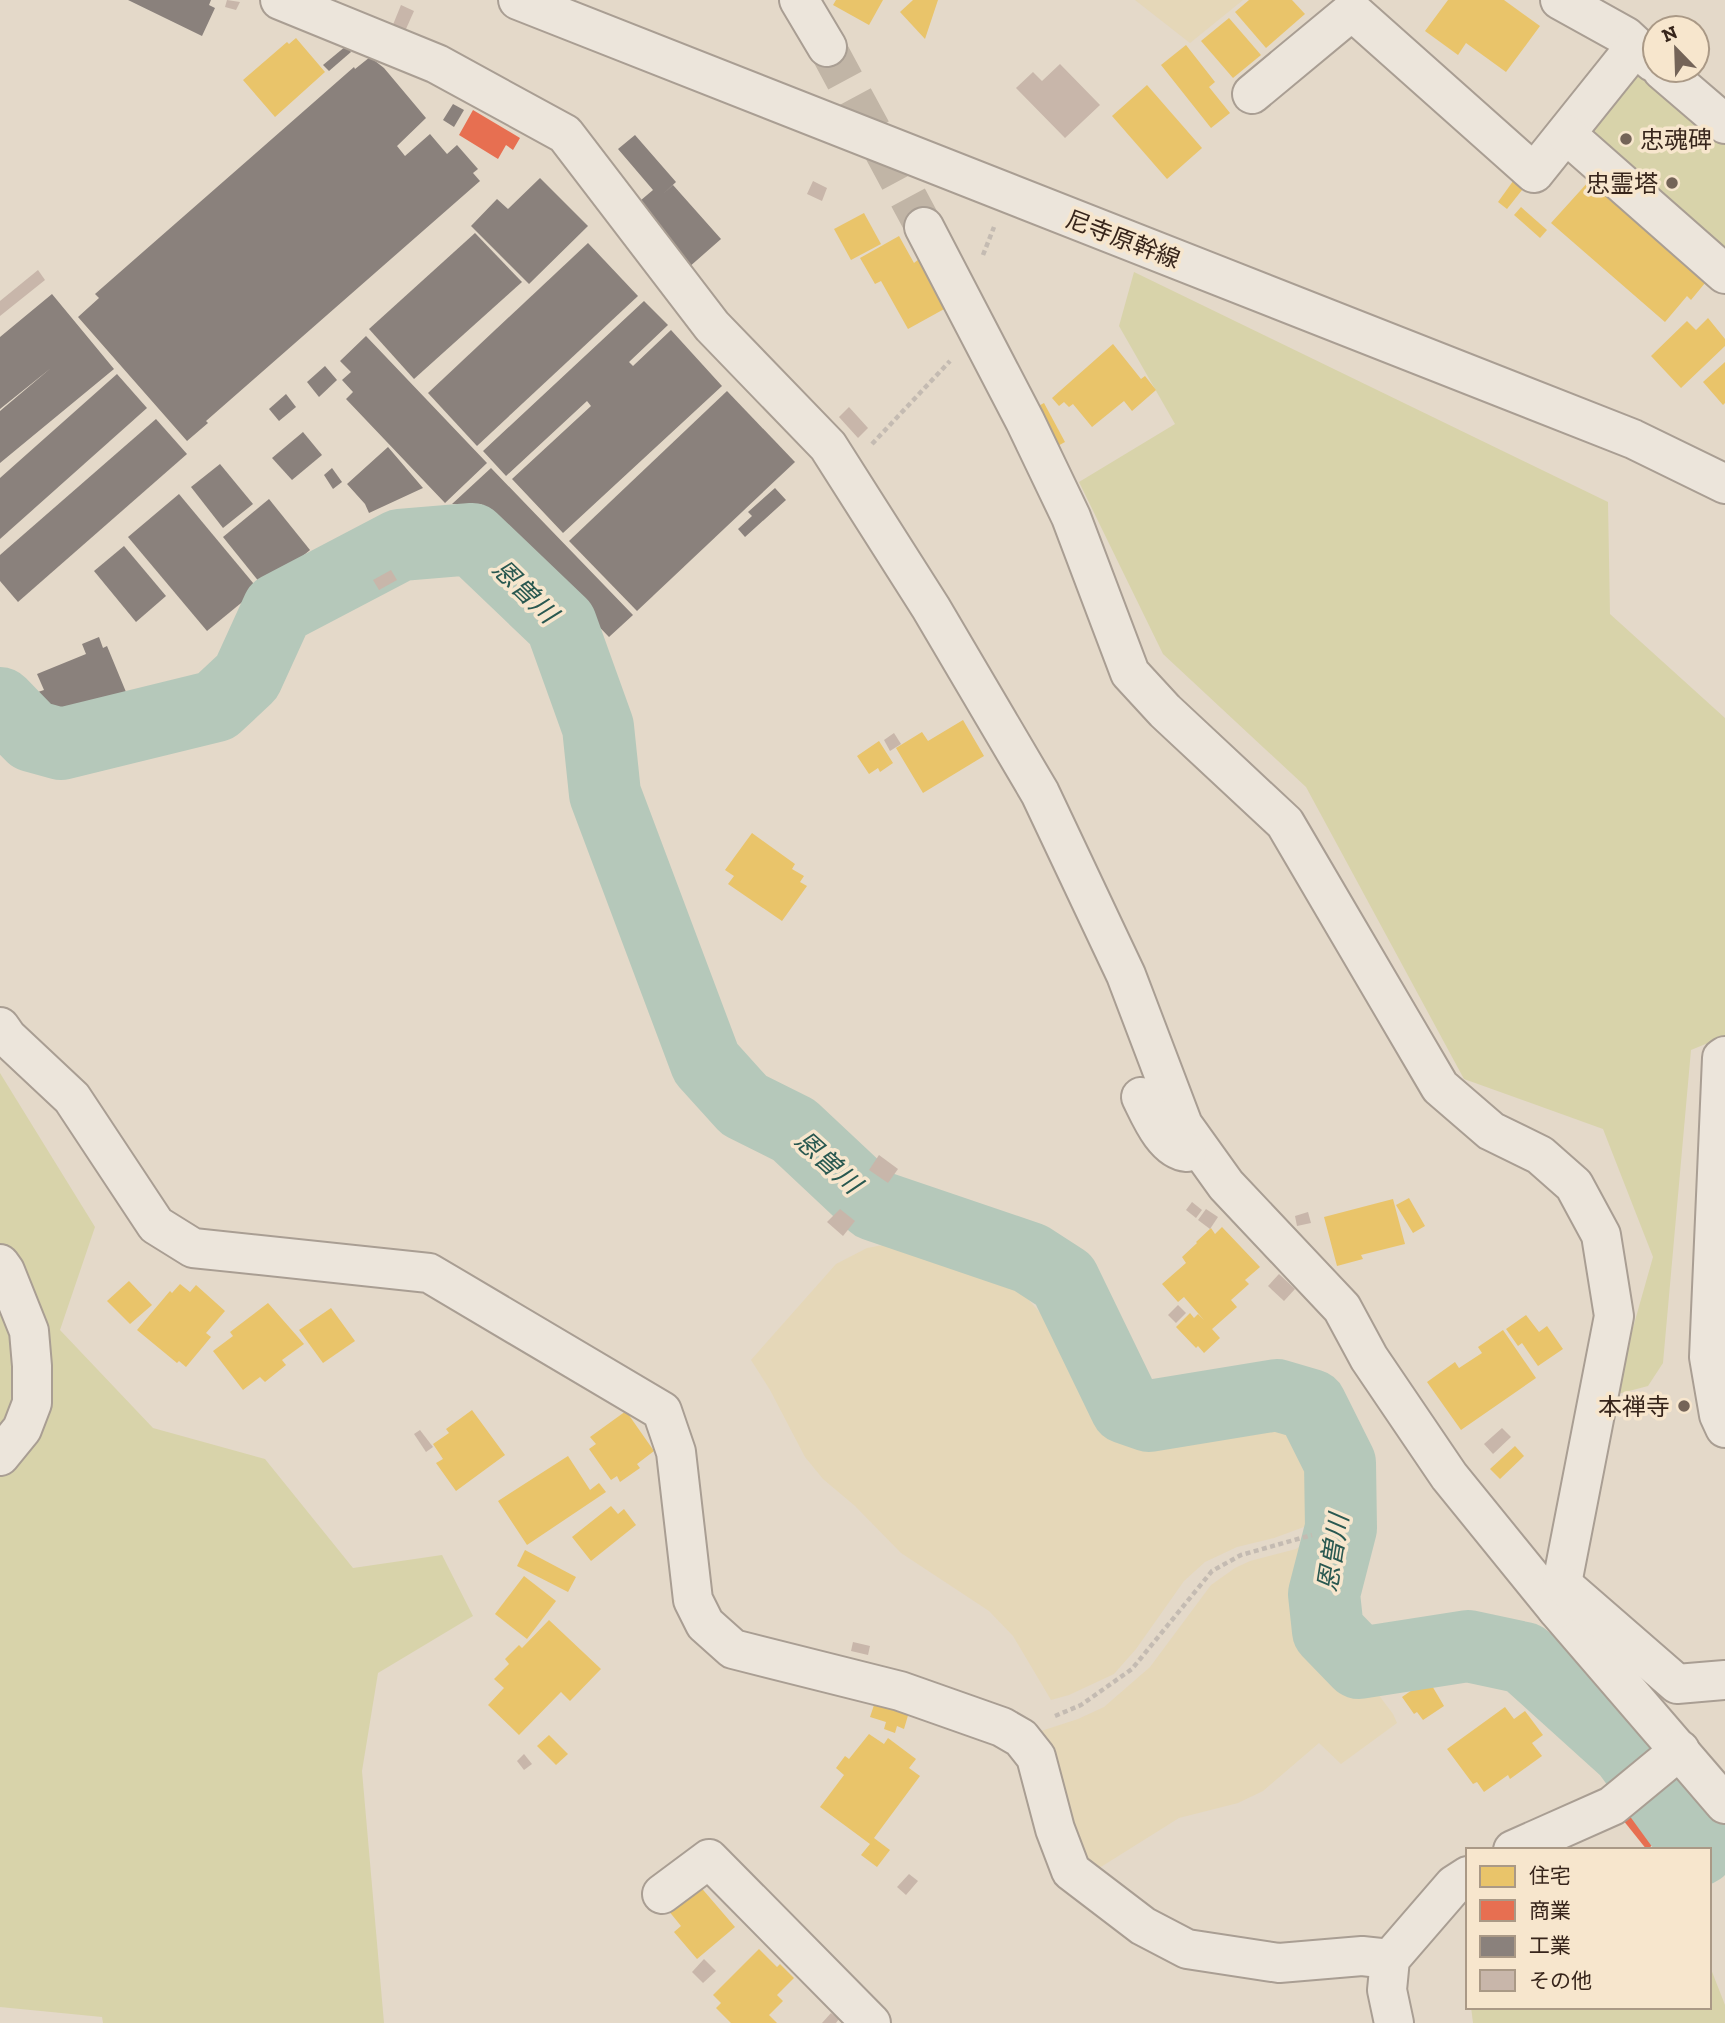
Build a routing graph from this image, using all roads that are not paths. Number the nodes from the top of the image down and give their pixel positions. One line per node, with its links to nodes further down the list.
1 (280, 0): 18 (street)
2 (518, 0): 14 (street, 尼寺原幹線)
3 (799, 0): 5 (street)
4 (1560, 0): 6 (street)
5 (827, 47)
6 (1641, 51)
7 (1641, 69): 11 (street)
8 (1679, 84): 10 (street)
9 (1252, 94): 11 (street)
10 (1725, 124)
11 (1566, 134): 13 (street)
12 (923, 227): 22 (street)
13 (1725, 274)
14 (1725, 484)
15 (0, 1027): 29 (street)
16 (1725, 1056): 20 (street)
17 (1141, 1097): 18 (street)
18 (1203, 1152): 22 (street)
19 (0, 1264): 21 (street)
20 (1725, 1428)
21 (0, 1456)
22 (1559, 1596): 23 (street); 24 (street)
23 (1725, 1680)
24 (1672, 1756): 25 (street); 26 (street)
25 (1725, 1804)
26 (1518, 1848)
27 (1466, 1877): 29 (street)
28 (662, 1894): 30 (street)
29 (1390, 1959): 31 (street)
30 (871, 2023)
31 (1394, 2023)

